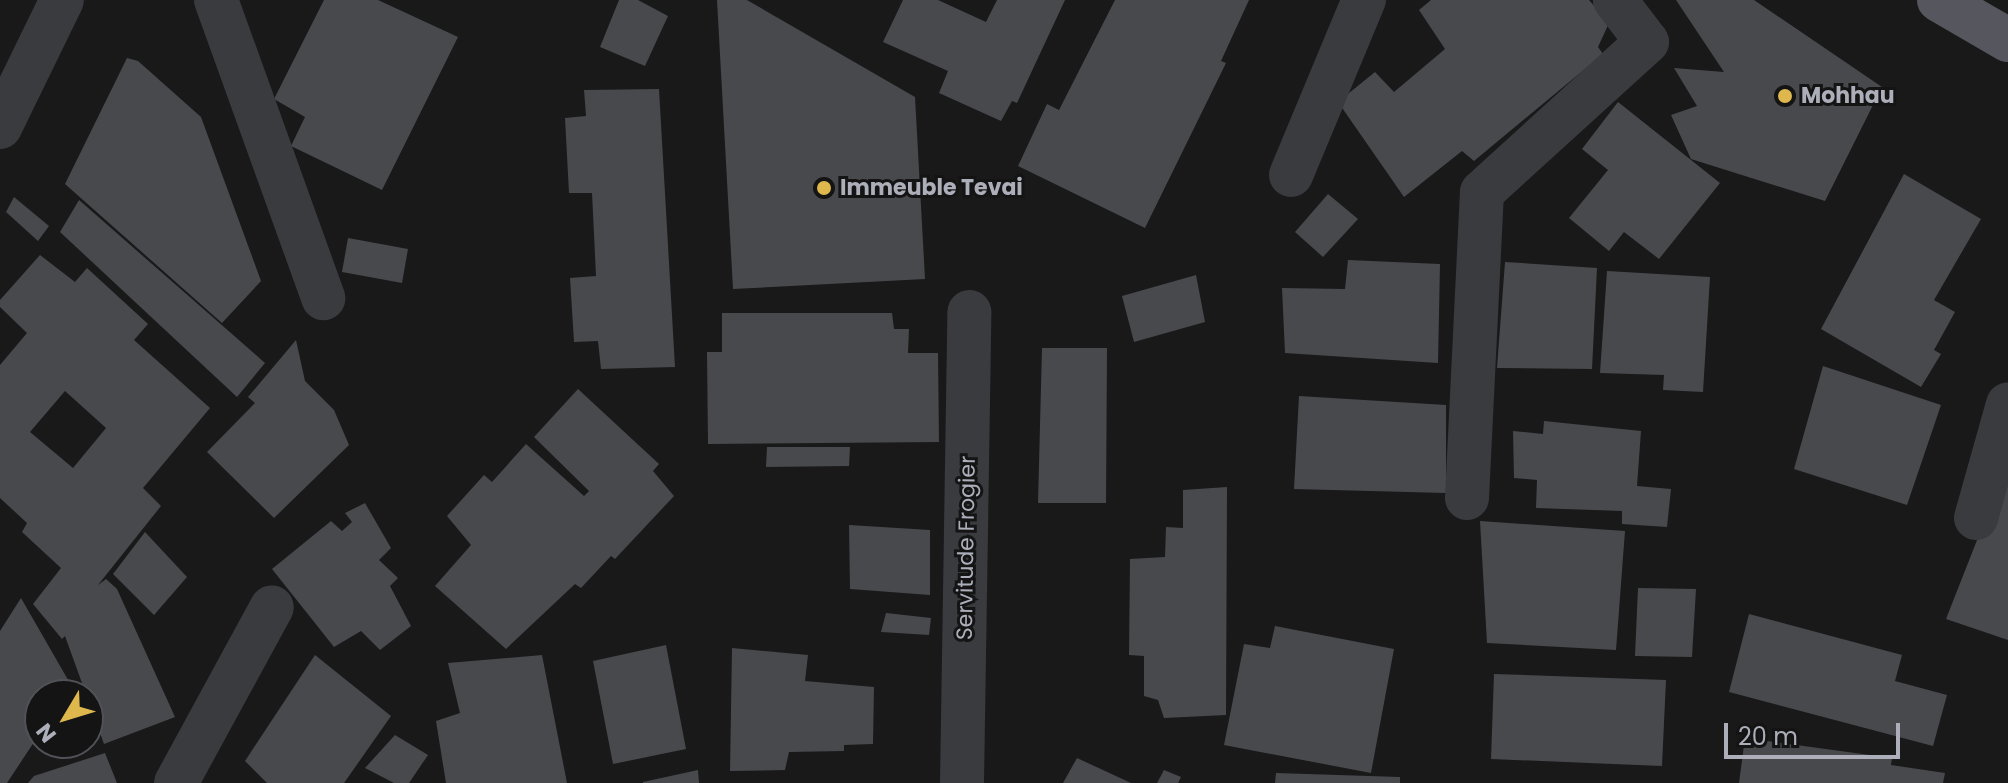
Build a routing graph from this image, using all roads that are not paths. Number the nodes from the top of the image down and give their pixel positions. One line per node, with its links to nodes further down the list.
1 (62, 0): 7 (street)
2 (216, 0): 9 (street)
3 (1364, 0): 8 (street)
4 (1615, 0): 12 (street)
5 (1939, 0): 6 (main road)
6 (2008, 40)
7 (0, 127)
8 (1291, 175)
9 (323, 298)
10 (969, 312): 16 (street, Servitude Frogier)
11 (2008, 404): 13 (street)
12 (1467, 498)
13 (1976, 518)
14 (272, 607): 15 (street)
15 (176, 783)
16 (962, 783)

